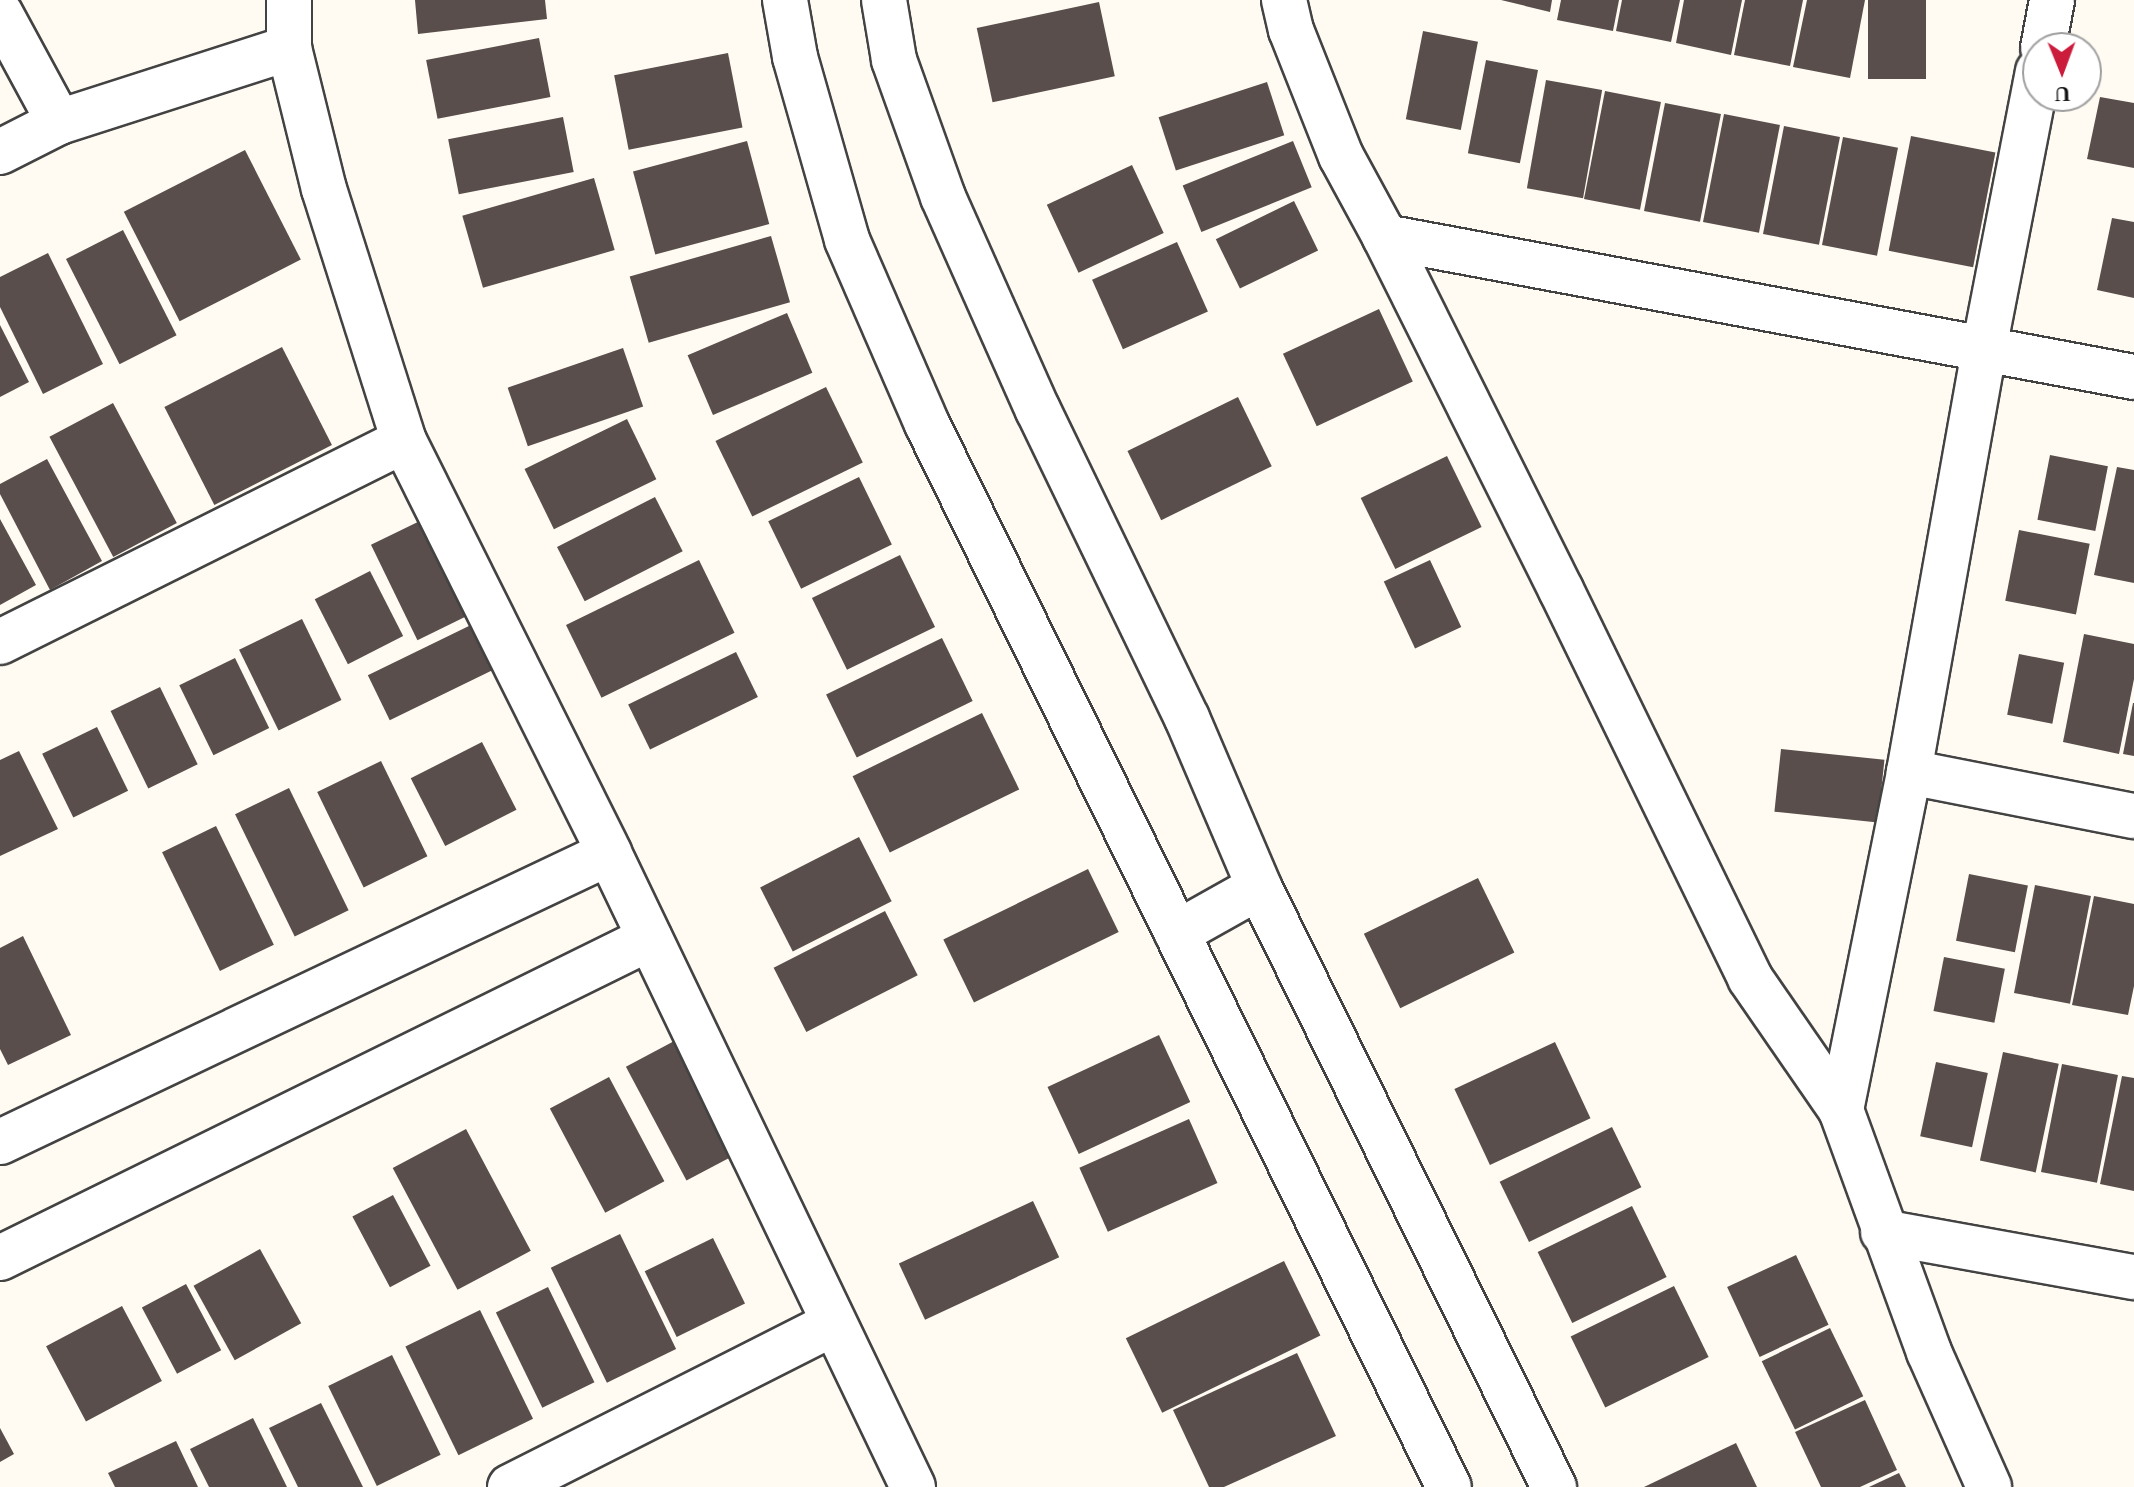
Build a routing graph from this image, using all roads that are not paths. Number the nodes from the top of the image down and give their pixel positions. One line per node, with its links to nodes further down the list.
1 (289, 0): 8 (street)
2 (785, 0): 21 (street)
3 (884, 0): 20 (street)
4 (1284, 0): 12 (street)
5 (2052, 0): 7 (street)
6 (0, 13): 10 (street)
7 (2046, 32)
8 (289, 48): 10 (street); 15 (street)
9 (2030, 112): 13 (street)
10 (59, 122): 11 (street)
11 (0, 152)
12 (1385, 237): 13 (street); 23 (street)
13 (1984, 349): 14 (street); 17 (street)
14 (2134, 377)
15 (404, 441): 16 (street); 19 (street)
16 (0, 642)
17 (1909, 772): 18 (street); 23 (street)
18 (2134, 816)
19 (609, 853): 22 (street); 24 (street)
20 (1259, 887): 21 (street); 32 (street)
21 (1177, 933): 31 (street)
22 (650, 938): 26 (street); 28 (street)
23 (1841, 1110): 25 (street)
24 (0, 1142)
25 (1883, 1232): 27 (street); 33 (street)
26 (0, 1258)
27 (2134, 1277)
28 (832, 1324): 29 (street); 30 (street)
29 (510, 1487)
30 (913, 1487)
31 (1449, 1487)
32 (1554, 1487)
33 (1989, 1487)

